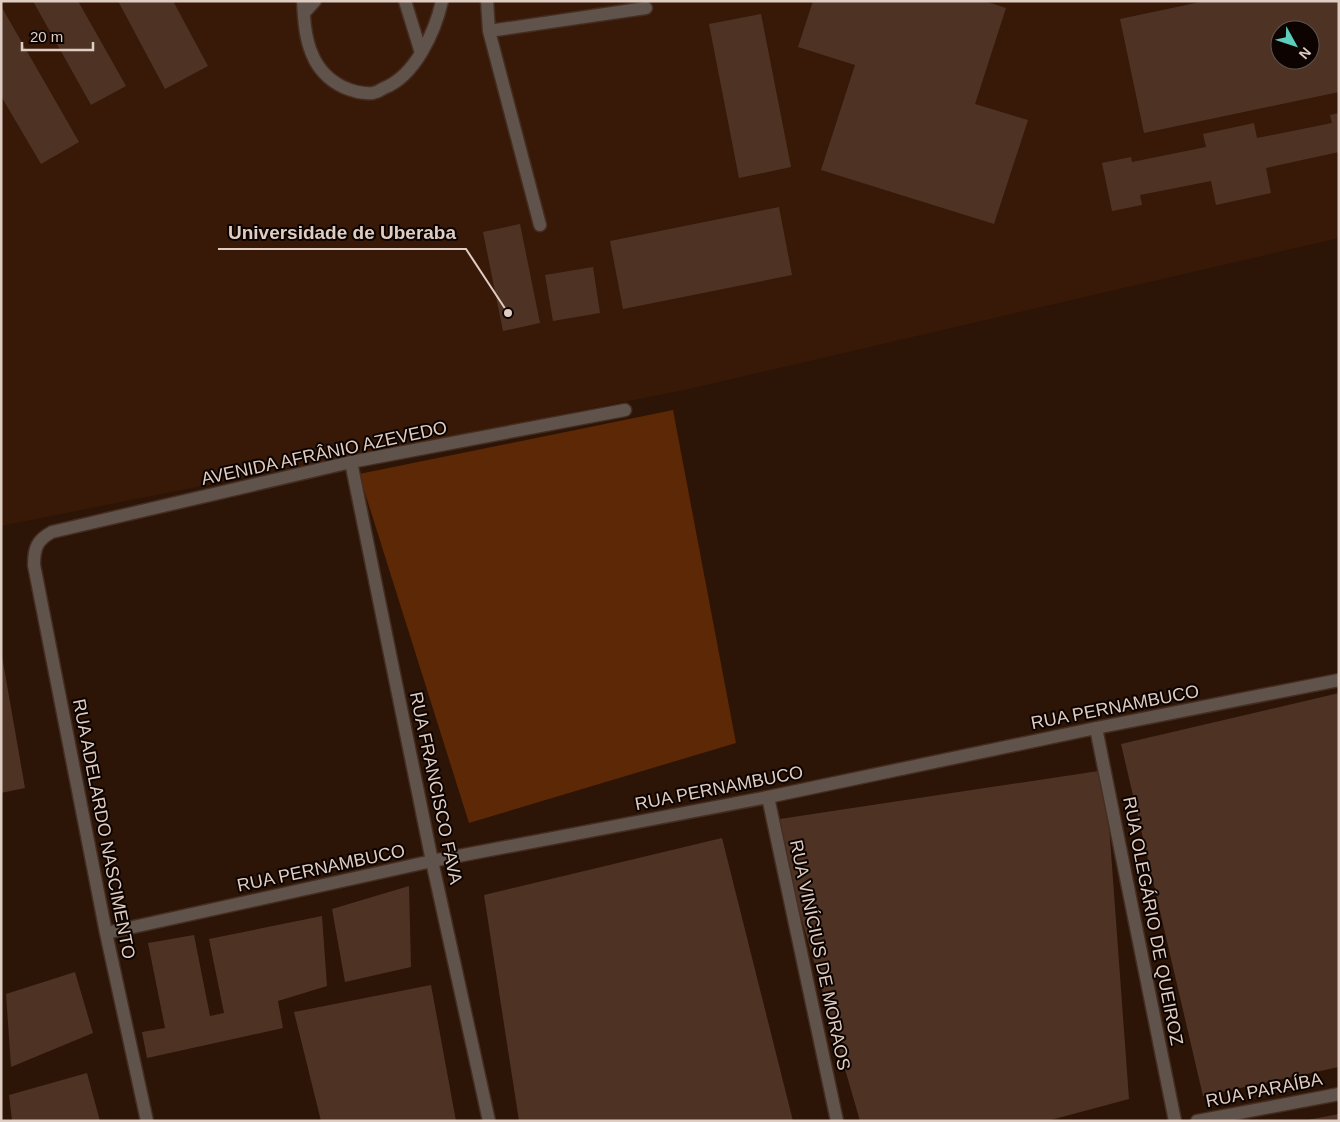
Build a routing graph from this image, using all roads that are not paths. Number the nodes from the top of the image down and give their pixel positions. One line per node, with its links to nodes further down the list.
1 (315, 1): 5 (street)
2 (405, 1): 8 (street)
3 (442, 1): 8 (street)
4 (488, 1): 7 (street)
5 (303, 7): 8 (street)
6 (646, 8): 7 (street)
7 (489, 31): 9 (street)
8 (421, 53)
9 (540, 226)
10 (625, 410): 11 (street, AVENIDA AFRÂNIO AZEVEDO)
11 (351, 462): 12 (street, AVENIDA AFRÂNIO AZEVEDO); 16 (street, RUA FRANCISCO FAVA)
12 (37, 544): 17 (street, RUA ADELARDO NASCIMENTO)
13 (1339, 680): 14 (street, RUA PERNAMBUCO)
14 (1096, 728): 15 (street, RUA PERNAMBUCO); 22 (street, RUA OLEGÁRIO DE QUEIROZ)
15 (768, 797): 16 (street, RUA PERNAMBUCO); 21 (street, RUA VINÍCIUS DE MORAOS)
16 (432, 861): 17 (street, RUA PERNAMBUCO); 20 (street, RUA FRANCISCO FAVA)
17 (106, 933): 19 (street, RUA ADELARDO NASCIMENTO)
18 (1339, 1094): 23 (street, RUA PARAÍBA)
19 (147, 1121)
20 (490, 1121)
21 (837, 1121)
22 (1175, 1121)
23 (1197, 1121)

